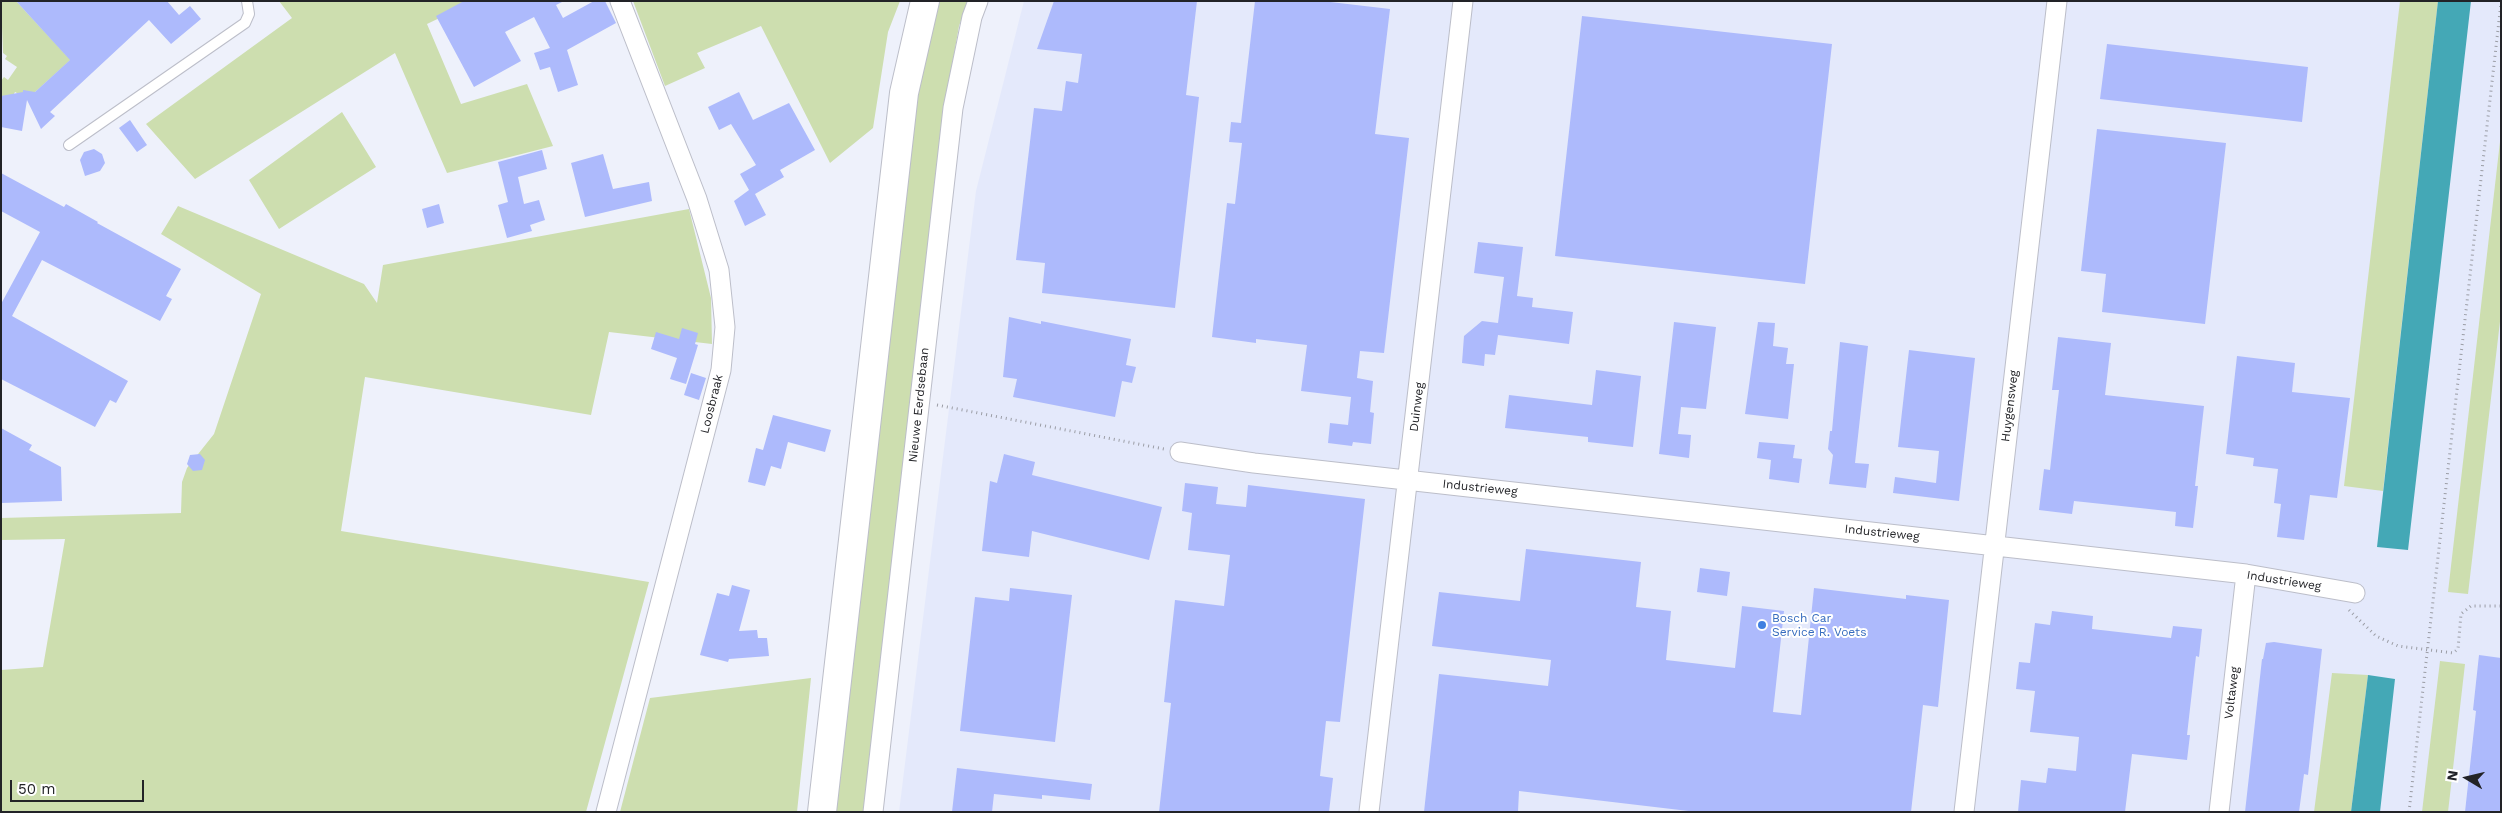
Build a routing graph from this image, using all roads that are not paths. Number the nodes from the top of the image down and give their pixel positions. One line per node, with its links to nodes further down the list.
1 (247, 1): 7 (lane)
2 (620, 1): 13 (street, Loosbraak)
3 (924, 1): 14 (main road)
4 (978, 1): 15 (street, Nieuwe Eerdsebaan)
5 (1463, 1): 9 (street, Duinweg)
6 (2057, 1): 10 (street, Huygensweg)
7 (69, 145)
8 (1180, 452): 9 (street, Industrieweg)
9 (1408, 480): 10 (street, Industrieweg); 16 (street, Duinweg)
10 (1994, 546): 11 (street, Industrieweg); 17 (street, Huygensweg)
11 (2246, 574): 12 (street, Industrieweg); 18 (street, Voltaweg)
12 (2355, 593)
13 (606, 812)
14 (822, 812)
15 (873, 812)
16 (1369, 812)
17 (1964, 812)
18 (2219, 812)

